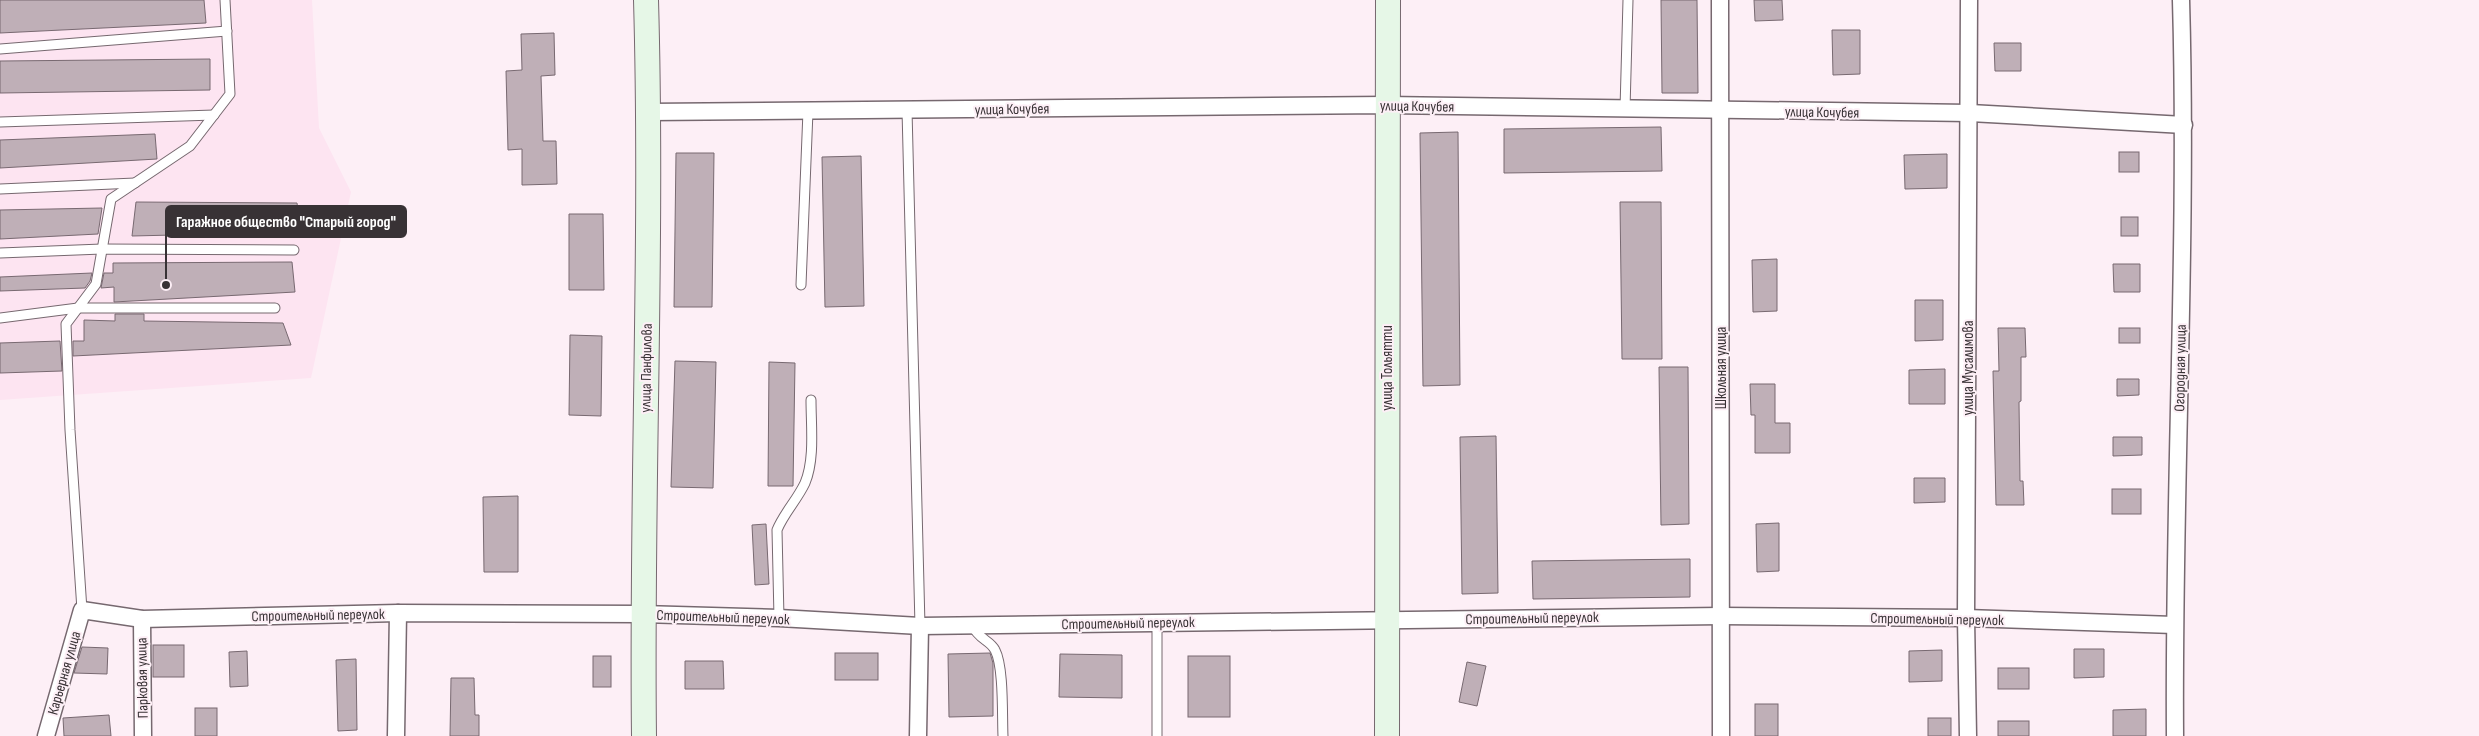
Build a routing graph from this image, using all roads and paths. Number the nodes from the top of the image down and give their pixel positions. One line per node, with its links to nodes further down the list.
1 (226, 0): 8 (lane)
2 (646, 0): 15 (street, улица Панфилова)
3 (1388, 0): 10 (street, улица Тольятти)
4 (1628, 0): 11 (lane)
5 (1720, 0): 14 (street, Школьная улица)
6 (1969, 0): 16 (street, улица Мусалимова)
7 (2181, 0): 19 (street, Огородная улица)
8 (227, 31): 9 (lane); 17 (lane)
9 (0, 49)
10 (1386, 105): 11 (street, улица Кочубея); 12 (street, улица Кочубея); 37 (street, улица Тольятти)
11 (1625, 109): 14 (street, улица Кочубея)
12 (907, 110): 13 (street, улица Кочубея); 41 (lane)
13 (808, 111): 15 (street, улица Кочубея); 25 (lane)
14 (1722, 111): 16 (street, улица Кочубея); 33 (street, Школьная улица)
15 (649, 112): 32 (street, улица Панфилова)
16 (1970, 113): 19 (street, улица Кочубея); 35 (street, улица Мусалимова)
17 (214, 115): 18 (lane); 20 (lane)
18 (0, 122)
19 (2184, 125): 40 (street, Огородная улица)
20 (135, 183): 21 (lane); 22 (lane)
21 (0, 189)
22 (102, 249): 23 (lane); 24 (lane); 26 (lane)
23 (294, 250)
24 (0, 254)
25 (801, 285)
26 (78, 308): 27 (lane); 28 (lane); 30 (lane)
27 (275, 308)
28 (0, 318)
29 (811, 400): 34 (lane)
30 (82, 610): 36 (street, Строительный переулок); 42 (street, Карьерная улица)
31 (398, 613): 32 (street, Строительный переулок); 36 (street, Строительный переулок); 44 (street)
32 (642, 614): 34 (street, Строительный переулок); 45 (street, улица Панфилова)
33 (1721, 616): 35 (street, Строительный переулок); 37 (street, Строительный переулок); 50 (street, Школьная улица)
34 (779, 618): 41 (street, Строительный переулок)
35 (1966, 618): 40 (street, Строительный переулок); 51 (street, улица Мусалимова)
36 (142, 619): 43 (street, Парковая улица)
37 (1387, 620): 38 (street, Строительный переулок); 49 (street, улица Тольятти)
38 (1156, 623): 39 (street, Строительный переулок); 48 (lane)
39 (972, 625): 41 (street, Строительный переулок); 47 (lane)
40 (2174, 625): 52 (street, Огородная улица)
41 (920, 626): 46 (street)
42 (46, 736)
43 (143, 736)
44 (396, 736)
45 (644, 736)
46 (918, 736)
47 (1003, 736)
48 (1157, 736)
49 (1387, 736)
50 (1721, 736)
51 (1968, 736)
52 (2176, 736)

